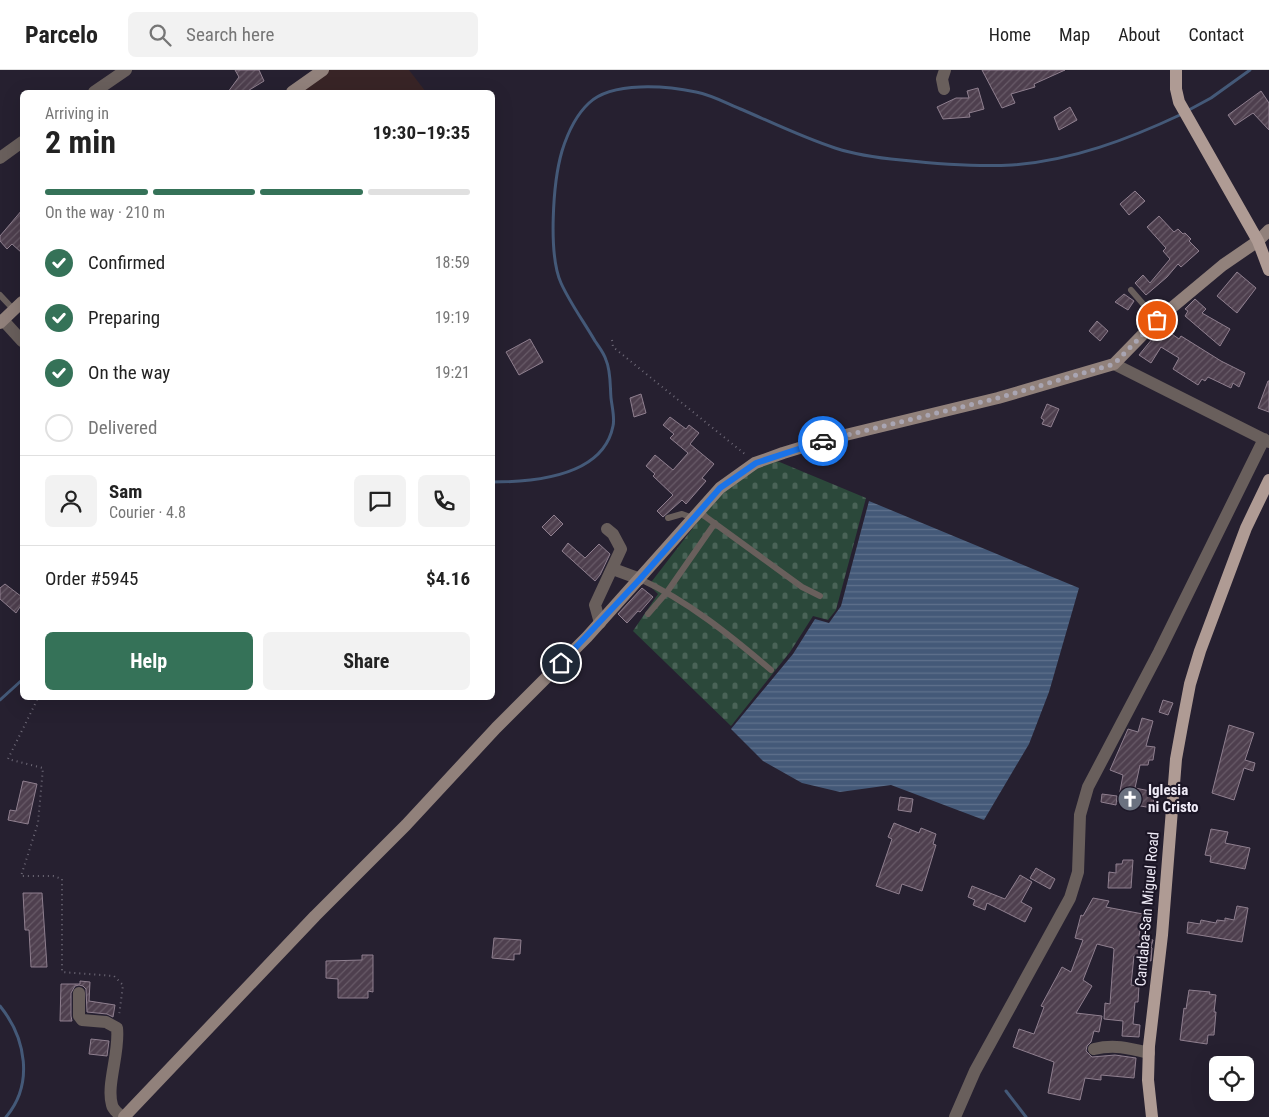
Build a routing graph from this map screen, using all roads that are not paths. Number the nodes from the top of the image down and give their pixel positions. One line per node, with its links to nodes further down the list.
1 (126, 70): 6 (street)
2 (323, 70): 7 (street)
3 (945, 70): 5 (street)
4 (1176, 70): 11 (main road)
5 (944, 89)
6 (97, 90)
7 (295, 90)
8 (20, 143): 9 (street)
9 (0, 158)
10 (1269, 230): 11 (street)
11 (1258, 241): 12 (main road); 16 (street)
12 (1269, 270)
13 (1131, 290): 16 (lane)
14 (0, 295): 15 (lane)
15 (18, 306): 17 (street)
16 (1157, 320): 19 (street)
17 (2, 321): 18 (street)
18 (20, 339)
19 (1114, 364): 20 (street); 22 (street)
20 (1267, 440): 37 (street)
21 (1269, 480): 35 (main road, Candaba-San Miguel Road)
22 (696, 515): 23 (lane); 24 (lane); 27 (street)
23 (668, 518)
24 (715, 523): 28 (lane); 29 (lane)
25 (606, 530): 26 (street)
26 (613, 569): 27 (street); 31 (street)
27 (640, 579): 28 (lane); 31 (street)
28 (667, 592): 30 (lane); 32 (lane)
29 (820, 596)
30 (648, 614)
31 (600, 622): 36 (street)
32 (771, 670)
33 (79, 993): 36 (street)
34 (1094, 1049): 35 (street)
35 (1149, 1053): 38 (main road, Candaba-San Miguel Road)
36 (123, 1117)
37 (955, 1117)
38 (1152, 1117)

